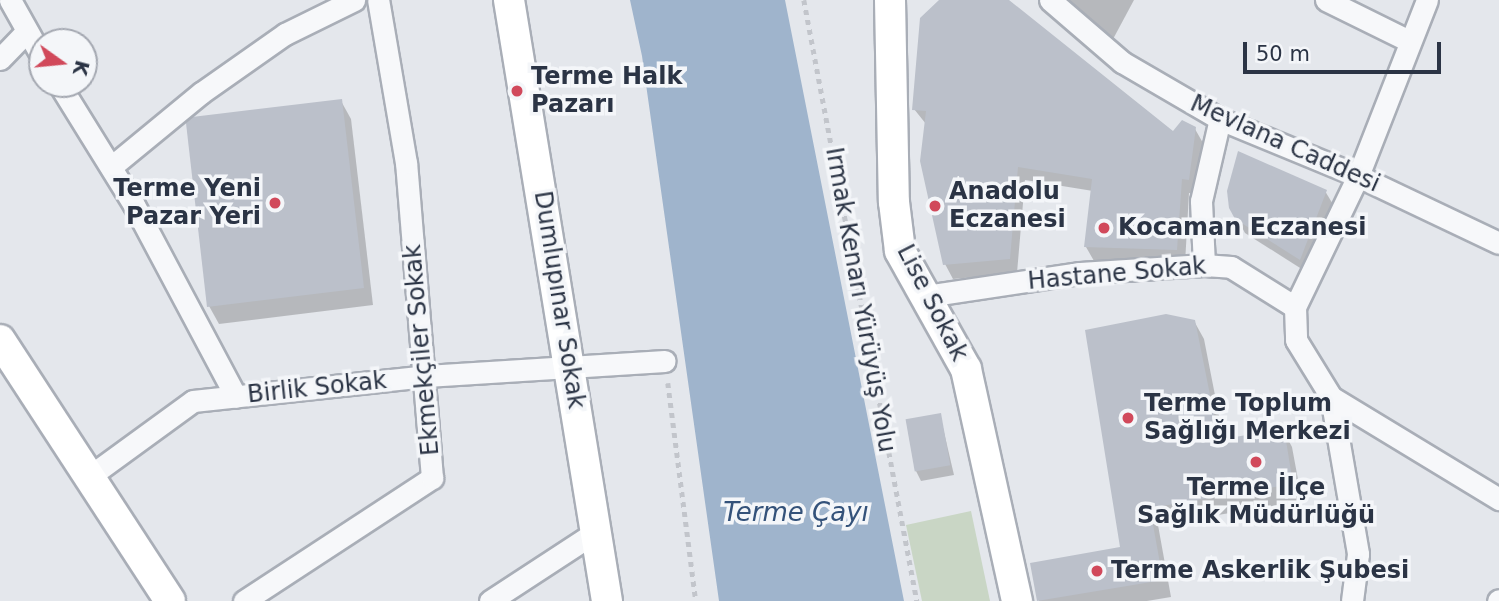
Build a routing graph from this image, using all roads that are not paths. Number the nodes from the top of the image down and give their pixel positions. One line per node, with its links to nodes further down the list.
1 (354, 0): 15 (street)
2 (378, 0): 24 (street, Ekmekçiler Sokak)
3 (509, 0): 23 (street, Dumlupınar Sokak)
4 (890, 0): 19 (street, Lise Sokak)
5 (1050, 0): 14 (street, Mevlana Caddesi)
6 (1326, 0): 11 (street)
7 (1427, 0): 11 (street)
8 (13, 1): 9 (street)
9 (26, 32): 10 (street); 12 (street)
10 (28, 35)
11 (1409, 41): 16 (street)
12 (0, 59)
13 (68, 98): 15 (street)
14 (1220, 119): 16 (street, Mevlana Caddesi); 18 (street)
15 (111, 167): 25 (street)
16 (1358, 176): 17 (street, Mevlana Caddesi); 20 (street)
17 (1499, 243)
18 (1204, 265): 19 (street, Hastane Sokak); 20 (street, Hastane Sokak)
19 (926, 296): 34 (street, Lise Sokak)
20 (1295, 307): 26 (street)
21 (0, 340): 27 (street)
22 (665, 361): 23 (street)
23 (568, 370): 24 (street, Birlik Sokak); 29 (street, Dumlupınar Sokak)
24 (426, 376): 25 (street, Birlik Sokak); 31 (street, Ekmekçiler Sokak)
25 (236, 397): 27 (street, Birlik Sokak)
26 (1331, 397): 28 (street); 35 (street)
27 (90, 476): 30 (street)
28 (1499, 499)
29 (597, 531): 32 (street); 33 (street, Dumlupınar Sokak)
30 (170, 601)
31 (244, 601)
32 (490, 601)
33 (607, 601)
34 (1017, 601)
35 (1352, 601)

